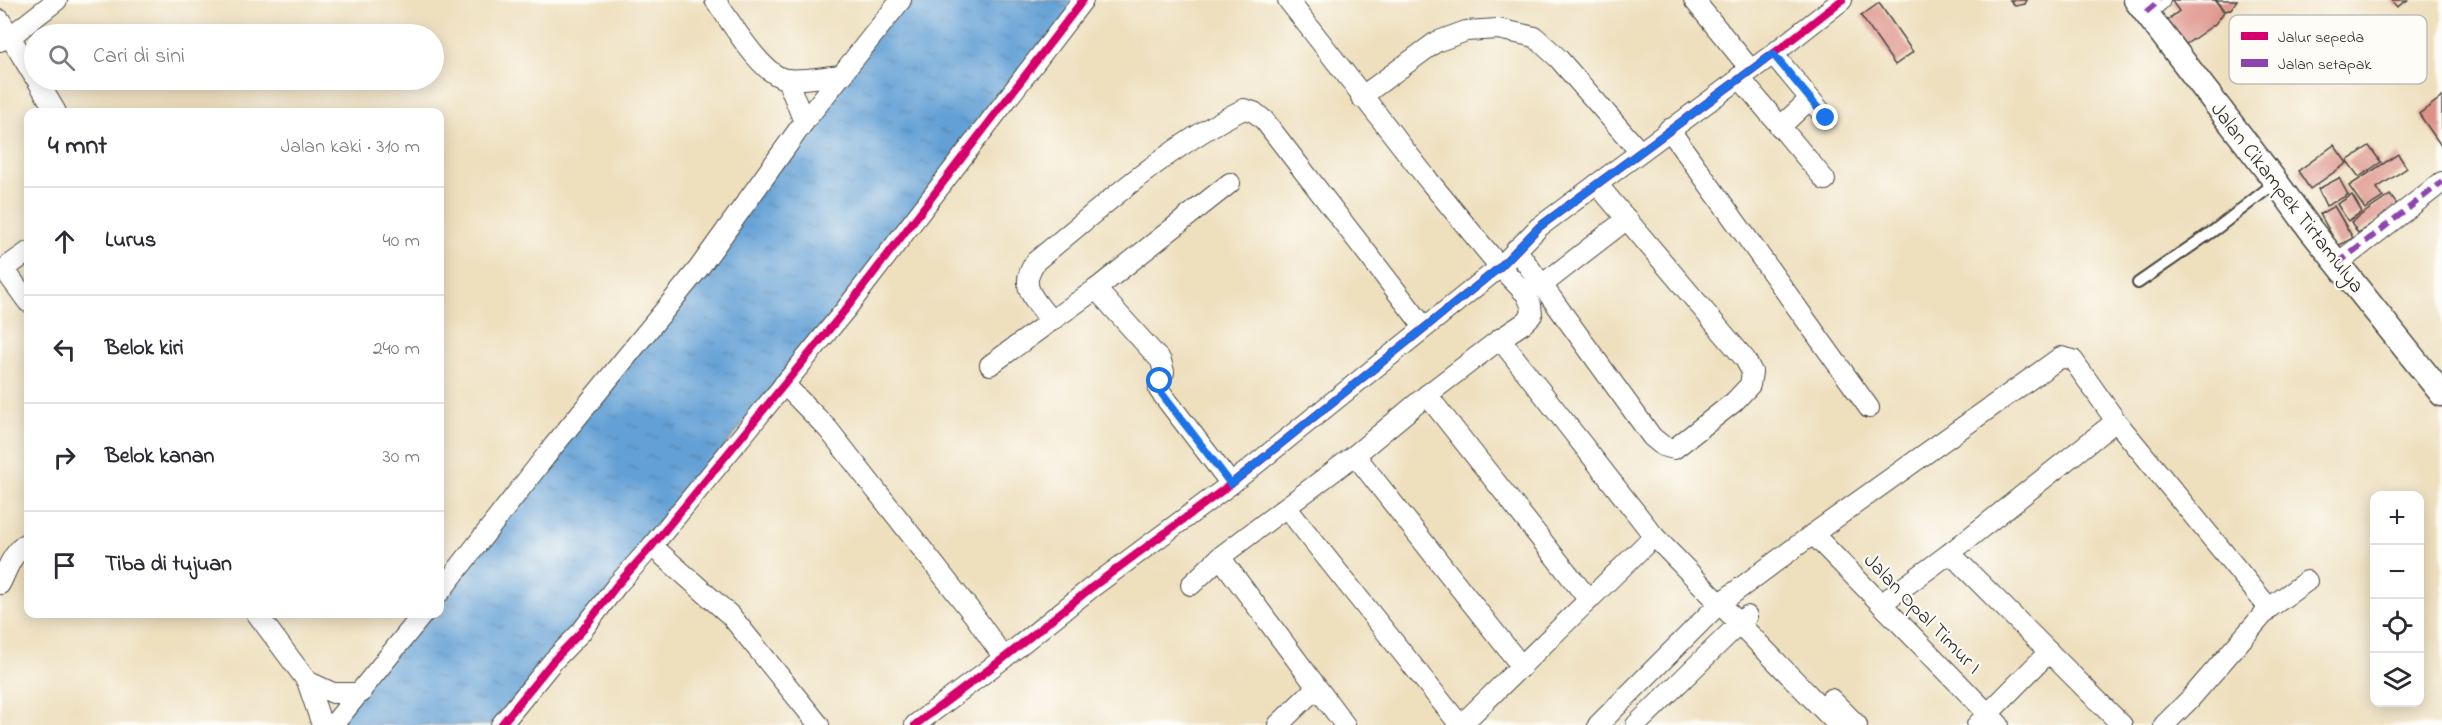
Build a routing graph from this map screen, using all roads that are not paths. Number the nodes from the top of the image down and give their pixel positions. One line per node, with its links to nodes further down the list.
1 (57, 0): 9 (street)
2 (715, 0): 14 (street)
3 (900, 0): 13 (street)
4 (1083, 0): 42 (street)
5 (1694, 0): 12 (street)
6 (1842, 0): 10 (street)
7 (1293, 2): 16 (street)
8 (2147, 4): 25 (street, Jalan Cikampek Tirtamulya)
9 (4, 32): 11 (street)
10 (1773, 54): 12 (street); 17 (street)
11 (24, 61)
12 (1745, 74): 21 (street); 22 (street)
13 (843, 75): 14 (street); 20 (street)
14 (787, 79): 20 (street)
15 (43, 90): 18 (street)
16 (1361, 97): 23 (street); 33 (street)
17 (1809, 100): 19 (street); 21 (street)
18 (54, 108)
19 (1826, 118)
20 (804, 122): 59 (street)
21 (1779, 127): 24 (street)
22 (1669, 129): 23 (street); 45 (street)
23 (1640, 152): 28 (street)
24 (1825, 180)
25 (2276, 182): 32 (street, Jalan Cikampek Tirtamulya); 34 (lane)
26 (2442, 182): 32 (street)
27 (1230, 183): 36 (street)
28 (1597, 184): 29 (street); 30 (street)
29 (1627, 219): 35 (street); 35 (street)
30 (1516, 249): 33 (street); 35 (street)
31 (24, 255): 37 (street)
32 (2337, 264): 43 (street, Jalan Cikampek Tirtamulya)
33 (1500, 267): 39 (street); 40 (street)
34 (2139, 283)
35 (1542, 285)
36 (1096, 289): 38 (street); 48 (street)
37 (24, 296)
38 (1051, 321): 39 (street); 41 (street)
39 (1424, 327): 48 (street)
40 (1500, 339): 44 (street); 51 (street)
41 (990, 365)
42 (784, 384): 53 (street); 68 (street)
43 (2442, 394)
44 (1427, 395): 47 (street); 60 (street)
45 (1869, 408)
46 (2116, 421): 50 (street); 54 (street); 63 (street)
47 (1355, 455): 49 (street); 69 (street)
48 (1231, 484): 68 (street)
49 (1286, 507): 55 (street); 81 (street)
50 (1813, 534): 61 (street); 62 (street, Jalan Opal Timur I)
51 (1654, 536): 60 (street); 61 (street)
52 (24, 545): 57 (street)
53 (652, 546): 76 (street); 77 (street)
54 (1950, 554): 62 (street); 67 (street)
55 (1220, 557): 58 (street); 71 (street)
56 (2307, 581): 63 (street)
57 (0, 584)
58 (1191, 585)
59 (444, 587)
60 (1588, 600): 69 (street)
61 (1725, 600): 66 (street); 82 (street)
62 (1881, 604): 73 (street, Jalan Opal Timur I)
63 (2269, 608): 87 (street)
64 (260, 618): 70 (street)
65 (420, 618): 72 (street)
66 (1743, 619): 83 (street); 84 (street); 85 (street)
67 (2049, 652): 73 (street); 86 (street)
68 (1004, 658): 78 (street)
69 (1522, 667): 81 (street)
70 (307, 681): 72 (street); 74 (street)
71 (1316, 688): 79 (street); 80 (street)
72 (360, 693): 75 (street)
73 (1988, 721)
74 (322, 725)
75 (333, 725)
76 (501, 725)
77 (819, 725)
78 (915, 725)
79 (1278, 725)
80 (1345, 725)
81 (1461, 725)
82 (1598, 725)
83 (1636, 725)
84 (1838, 725)
85 (1857, 725)
86 (2122, 725)
87 (2164, 725)

